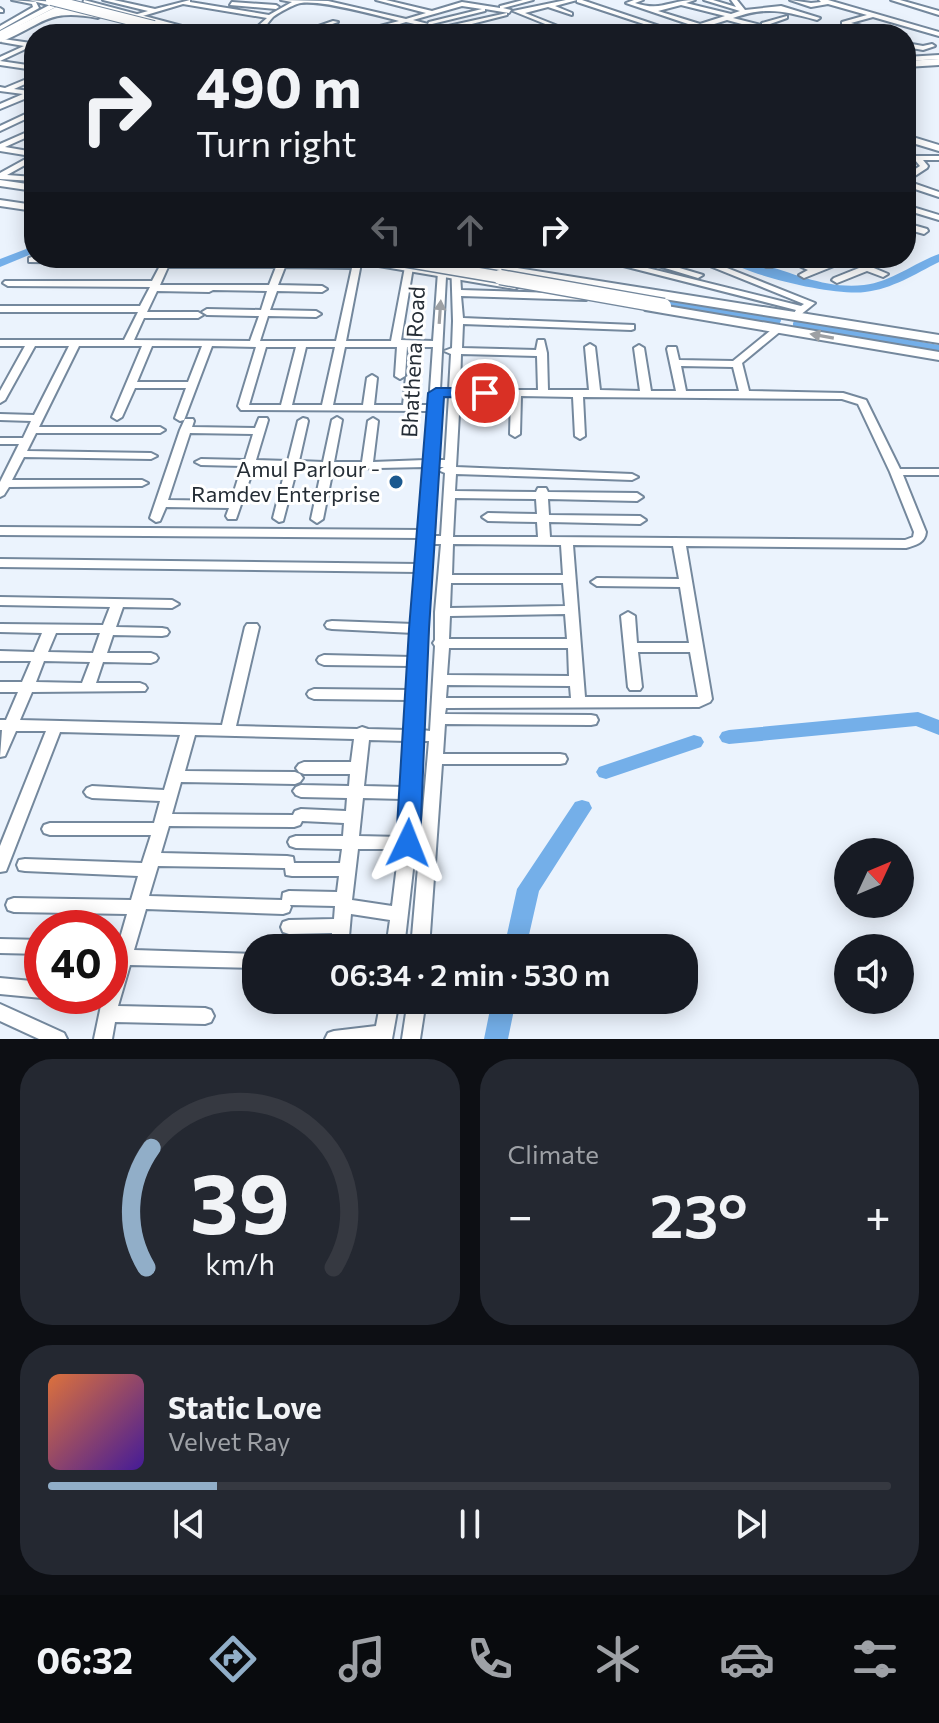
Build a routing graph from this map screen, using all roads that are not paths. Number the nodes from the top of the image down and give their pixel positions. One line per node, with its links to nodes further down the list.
1 (15, 0): 81 (street)
2 (32, 0): 24 (highway)
3 (106, 0): 42 (street)
4 (171, 0): 20 (street)
5 (240, 0): 25 (street)
6 (285, 0): 16 (street); 31 (street)
7 (350, 0): 30 (street)
8 (497, 0): 28 (street)
9 (530, 0): 35 (street)
10 (580, 0): 33 (street); 44 (street); 71 (street)
11 (640, 0): 36 (street)
12 (692, 0): 23 (street)
13 (775, 0): 22 (street)
14 (793, 0): 19 (street)
15 (894, 0): 41 (street)
16 (301, 1): 30 (street); 43 (street)
17 (439, 1): 28 (street)
18 (735, 1): 29 (street); 37 (street)
19 (824, 1): 38 (street); 45 (street)
20 (187, 2): 34 (street); 42 (street)
21 (389, 2): 27 (street); 32 (street)
22 (765, 2)
23 (680, 3): 29 (street); 36 (street)
24 (65, 4): 42 (highway); 46 (highway); 46 (highway); 56 (highway); 58 (main road); 61 (highway, bridge)
25 (232, 4): 31 (street); 34 (street)
26 (363, 4): 27 (street)
27 (378, 4): 32 (street)
28 (464, 4): 35 (street); 39 (street)
29 (710, 4): 37 (street); 49 (street); 51 (street)
30 (337, 5): 52 (street)
31 (276, 7): 43 (street)
32 (414, 7): 39 (street)
33 (552, 7): 40 (street); 47 (street)
34 (220, 9): 43 (street)
35 (490, 9): 40 (street); 67 (street)
36 (651, 10): 44 (street); 51 (street)
37 (744, 11): 45 (street); 49 (street)
38 (874, 11): 55 (street); 77 (street)
39 (432, 13): 52 (street)
40 (512, 13): 68 (street); 69 (street); 70 (street)
41 (939, 13)
42 (149, 14): 62 (highway)
43 (268, 14): 63 (street)
44 (634, 15): 72 (street)
45 (804, 15): 50 (street)
46 (106, 16): 60 (highway)
47 (544, 16)
48 (785, 17): 76 (street)
49 (731, 18): 74 (street); 75 (street)
50 (817, 18)
51 (677, 19): 73 (street)
52 (407, 20): 65 (street); 66 (street); 67 (street)
53 (335, 22): 64 (street)
54 (936, 22): 79 (street)
55 (903, 23): 78 (street)
56 (24, 24)
57 (24, 24): 81 (highway)
58 (24, 24)
59 (24, 24): 81 (main road)
60 (134, 24)
61 (135, 24)
62 (175, 24)
63 (265, 24)
64 (329, 24)
65 (364, 24)
66 (391, 24)
67 (428, 24)
68 (465, 24)
69 (538, 24)
70 (545, 24)
71 (654, 24)
72 (658, 24)
73 (693, 24)
74 (712, 24)
75 (754, 24)
76 (764, 24)
77 (847, 24)
78 (906, 24)
79 (918, 28): 80 (street)
80 (939, 34)
81 (0, 36): 82 (street)
82 (24, 43)
83 (916, 43): 84 (street)
84 (920, 43)
85 (916, 46): 86 (street)
86 (932, 46)
87 (24, 50): 88 (street)
88 (0, 61): 91 (street)
89 (939, 61): 90 (highway)
90 (916, 62)
91 (24, 66)
92 (0, 79): 93 (street)
93 (22, 83): 94 (street)
94 (2, 90): 95 (street)
95 (24, 94)
96 (24, 98): 97 (street)
97 (0, 107)
98 (24, 117): 99 (street)
99 (0, 129)
100 (24, 136): 103 (street)
101 (916, 140): 102 (main road)
102 (938, 146)
103 (0, 148): 105 (street)
104 (24, 148): 105 (street)
105 (16, 152): 106 (street)
106 (24, 154)
107 (917, 158): 108 (street); 112 (street)
108 (939, 158)
109 (24, 162): 111 (street)
110 (0, 166): 111 (street)
111 (14, 168): 113 (street)
112 (916, 173)
113 (0, 179): 114 (main road)
114 (24, 180)
115 (916, 185): 116 (street)
116 (939, 195)
117 (916, 210): 118 (street)
118 (939, 218)
119 (916, 229): 120 (street)
120 (924, 231)
121 (164, 268): 143 (street)
122 (280, 268): 144 (street)
123 (355, 268): 167 (street)
124 (411, 268): 168 (street)
125 (444, 268): 149 (main road, bridge)
126 (446, 268): 169 (street, Bhathena Road, one-way to 126)
127 (449, 268): 146 (street, Bhathena Road)
128 (450, 268): 149 (main road, bridge)
129 (468, 268): 148 (main road)
130 (474, 268): 156 (main road)
131 (632, 268): 154 (street)
132 (673, 268): 147 (street)
133 (720, 268): 154 (street)
134 (811, 268): 138 (street)
135 (822, 268): 138 (street)
136 (868, 268): 139 (street)
137 (880, 268): 139 (street)
138 (816, 270): 140 (street)
139 (875, 271): 141 (street)
140 (804, 275)
141 (837, 280)
142 (8, 283): 143 (street)
143 (155, 286): 144 (street); 151 (street)
144 (273, 288): 145 (street); 152 (street)
145 (322, 289)
146 (458, 293): 148 (street); 155 (street, Bhathena Road)
147 (765, 293)
148 (589, 297): 156 (main road)
149 (665, 303): 156 (main road)
150 (0, 309): 151 (street)
151 (143, 312): 152 (street); 159 (street)
152 (264, 313): 153 (street); 165 (street)
153 (316, 314)
154 (802, 315): 156 (main road); 158 (main road)
155 (458, 321): 157 (street); 173 (street, Bhathena Road)
156 (775, 323): 174 (main road, one-way to 156); 176 (street)
157 (631, 327)
158 (939, 337)
159 (128, 342): 160 (street); 163 (street)
160 (149, 342): 164 (street); 178 (street)
161 (0, 343): 162 (street)
162 (32, 343): 163 (street); 189 (street)
163 (76, 343): 197 (street)
164 (208, 343): 165 (street); 179 (street)
165 (258, 343): 166 (street); 190 (street)
166 (302, 343): 167 (street); 190 (street)
167 (340, 343): 168 (street); 191 (street)
168 (399, 343): 169 (street); 193 (street)
169 (438, 347): 173 (street); 180 (street, Bhathena Road)
170 (590, 347): 185 (street)
171 (639, 348): 186 (street)
172 (672, 349): 175 (street)
173 (456, 351): 181 (street, Bhathena Road); 183 (street)
174 (939, 356)
175 (675, 363): 176 (street); 187 (street)
176 (736, 364): 188 (street)
177 (372, 378): 192 (street)
178 (131, 385): 179 (street); 196 (street)
179 (192, 385): 201 (street)
180 (436, 393): 181 (street); 194 (street, Bhathena Road)
181 (454, 393): 182 (street); 217 (street, Bhathena Road)
182 (516, 393): 183 (street); 204 (street)
183 (543, 394): 184 (street)
184 (578, 394): 185 (street); 205 (street)
185 (595, 394): 186 (street)
186 (646, 394): 187 (street)
187 (682, 394): 188 (street)
188 (745, 394): 218 (street)
189 (0, 400)
190 (286, 408): 191 (street)
191 (327, 408): 192 (street)
192 (368, 408): 193 (street)
193 (408, 408): 194 (street)
194 (435, 408): 216 (street, Bhathena Road)
195 (0, 417): 197 (street)
196 (117, 417)
197 (38, 418): 202 (street)
198 (337, 420): 214 (street)
199 (303, 421): 212 (street)
200 (373, 421): 215 (street)
201 (185, 423): 211 (street); 227 (street)
202 (33, 430): 203 (street); 207 (street)
203 (160, 430)
204 (515, 434)
205 (580, 436)
206 (0, 441): 207 (street)
207 (26, 441): 209 (street)
208 (151, 456): 209 (street)
209 (18, 459): 213 (street); 223 (street)
210 (201, 462): 211 (street)
211 (249, 463): 212 (street); 227 (street)
212 (292, 464): 214 (street); 230 (street)
213 (0, 465)
214 (328, 465): 215 (street); 232 (street)
215 (367, 466): 216 (street)
216 (431, 467): 217 (street); 235 (street, Bhathena Road)
217 (450, 467): 220 (street); 224 (street, Bhathena Road)
218 (896, 472): 219 (street); 239 (street)
219 (939, 472)
220 (541, 475): 221 (street); 225 (street)
221 (632, 477)
222 (142, 483): 223 (street)
223 (2, 489)
224 (448, 494): 225 (street); 236 (street, Bhathena Road)
225 (542, 495): 226 (street); 231 (street)
226 (637, 497)
227 (161, 503): 229 (street)
228 (488, 517): 231 (street)
229 (156, 518)
230 (279, 518)
231 (543, 518): 233 (street); 237 (street)
232 (317, 519)
233 (640, 520)
234 (0, 531): 235 (street)
235 (427, 537): 236 (street); 241 (street, Bhathena Road)
236 (446, 540): 237 (street); 242 (street, Bhathena Road)
237 (544, 541): 238 (street)
238 (567, 541): 239 (street); 243 (street)
239 (679, 542): 245 (street)
240 (0, 563): 241 (street)
241 (424, 568): 256 (street, Bhathena Road)
242 (445, 579): 243 (street); 250 (street, Bhathena Road)
243 (569, 579): 249 (street)
244 (597, 582): 245 (street)
245 (686, 583): 262 (street)
246 (5, 601): 247 (street); 253 (street)
247 (118, 603): 248 (street); 257 (street)
248 (172, 604)
249 (571, 610): 250 (street); 260 (street)
250 (442, 612): 259 (street, Bhathena Road)
251 (628, 616): 261 (street)
252 (332, 625): 256 (street)
253 (0, 626): 255 (street)
254 (252, 627): 285 (street)
255 (51, 628): 257 (street); 264 (street)
256 (419, 629): 268 (street, Bhathena Road)
257 (108, 630): 258 (street); 265 (street)
258 (162, 632)
259 (440, 643): 260 (street); 269 (street, Bhathena Road)
260 (573, 644): 270 (street)
261 (631, 647): 262 (street); 272 (street)
262 (697, 648): 279 (street)
263 (0, 656): 264 (street)
264 (40, 657): 265 (street); 273 (street)
265 (98, 658): 266 (street); 274 (street)
266 (151, 658)
267 (324, 660): 268 (street)
268 (418, 662): 277 (street, Bhathena Road)
269 (440, 680): 270 (street); 278 (street, Bhathena Road)
270 (576, 681): 279 (street)
271 (0, 687): 273 (street)
272 (635, 687)
273 (28, 688): 274 (street); 282 (street)
274 (87, 688): 275 (street)
275 (140, 688)
276 (314, 694): 277 (street)
277 (415, 695): 287 (street, Bhathena Road)
278 (439, 703): 279 (street); 280 (street, Bhathena Road)
279 (578, 703)
280 (437, 719): 281 (street); 288 (street, Bhathena Road)
281 (591, 720)
282 (6, 726): 283 (street); 289 (street)
283 (55, 726): 284 (street); 307 (street)
284 (189, 729): 285 (street); 293 (street)
285 (228, 730): 286 (street)
286 (362, 732): 287 (street); 292 (street)
287 (413, 735): 288 (street); 297 (street, Bhathena Road)
288 (435, 736): 290 (street, Bhathena Road)
289 (0, 752)
290 (434, 759): 291 (street); 318 (street, Bhathena Road)
291 (560, 759)
292 (358, 768): 294 (street); 296 (street)
293 (176, 776): 294 (street); 298 (street)
294 (300, 779): 296 (street)
295 (92, 792): 298 (street)
296 (356, 792): 297 (street); 299 (street)
297 (410, 793): 303 (street, Bhathena Road)
298 (170, 796): 300 (street)
299 (353, 817): 300 (street); 304 (street)
300 (162, 825): 301 (street); 306 (street)
301 (50, 829)
302 (296, 842): 304 (street)
303 (408, 843): 304 (street); 312 (street, Bhathena Road)
304 (350, 844): 308 (street)
305 (25, 865): 306 (street)
306 (150, 865): 308 (street); 311 (street)
307 (0, 866)
308 (348, 869): 309 (street)
309 (344, 902): 311 (street); 312 (street); 313 (street)
310 (14, 905): 311 (street)
311 (139, 905): 315 (street)
312 (398, 914): 317 (street, Bhathena Road)
313 (342, 926): 314 (street); 316 (street)
314 (289, 927)
315 (128, 932)
316 (341, 934)
317 (396, 934)
318 (421, 934)
319 (0, 946): 320 (street)
320 (24, 947)
321 (128, 952): 322 (street)
322 (242, 960)
323 (0, 986): 324 (street)
324 (24, 988)
325 (128, 1004): 330 (street)
326 (0, 1012): 332 (street)
327 (108, 1014): 333 (street)
328 (388, 1014): 331 (street)
329 (415, 1014): 335 (street)
330 (205, 1016)
331 (384, 1036): 334 (street)
332 (58, 1039)
333 (103, 1039)
334 (334, 1039)
335 (411, 1039)

